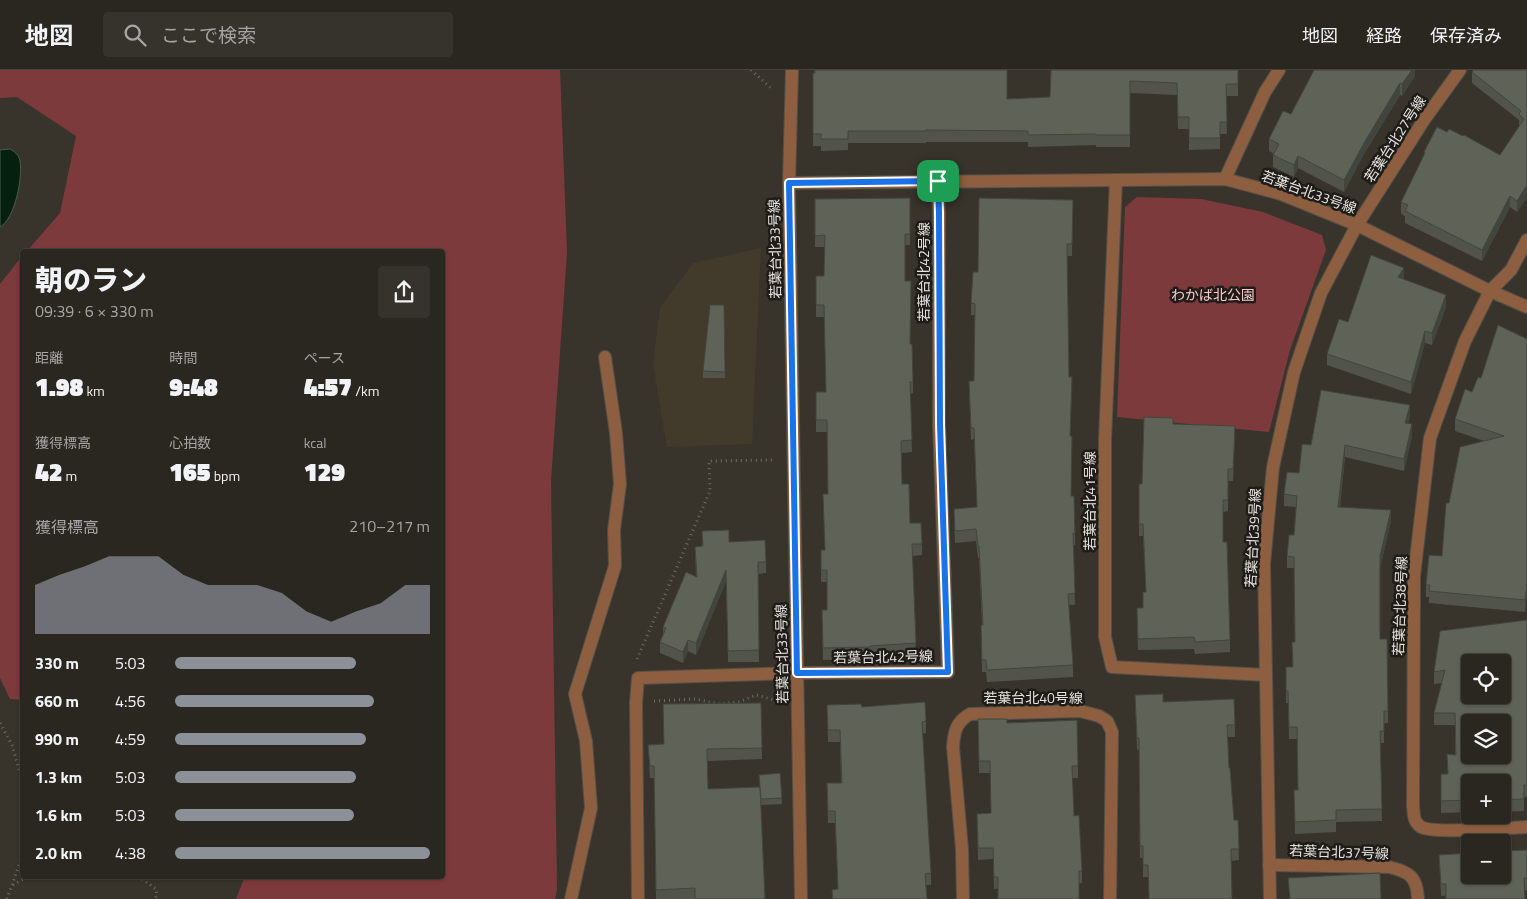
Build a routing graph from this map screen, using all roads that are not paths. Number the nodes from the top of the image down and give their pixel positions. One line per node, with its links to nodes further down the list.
1 (792, 70): 7 (street)
2 (1279, 70): 4 (street)
3 (1460, 70): 8 (street, 若葉台北27号線)
4 (1225, 179): 5 (street, 若葉台北33号線); 8 (street, 若葉台北33号線)
5 (1116, 180): 6 (street, 若葉台北33号線); 14 (street, 若葉台北41号線)
6 (938, 181): 7 (street, 若葉台北33号線); 13 (street, 若葉台北42号線)
7 (789, 183): 13 (street, 若葉台北33号線)
8 (1357, 225): 10 (street, 若葉台北33号線); 14 (street, 若葉台北39号線)
9 (1527, 240): 10 (street)
10 (1490, 290): 11 (street, 若葉台北33号線); 15 (street, 若葉台北38号線)
11 (1527, 307)
12 (605, 357): 17 (street)
13 (797, 673): 18 (street, 若葉台北42号線); 19 (street, 若葉台北33号線)
14 (1266, 675): 16 (street, 若葉台北39号線)
15 (1527, 827)
16 (1269, 865): 22 (street, 若葉台北39号線); 23 (street, 若葉台北37号線)
17 (571, 899)
18 (638, 899)
19 (801, 899)
20 (963, 899): 21 (street, 若葉台北40号線)
21 (1110, 899)
22 (1270, 899)
23 (1418, 899)

